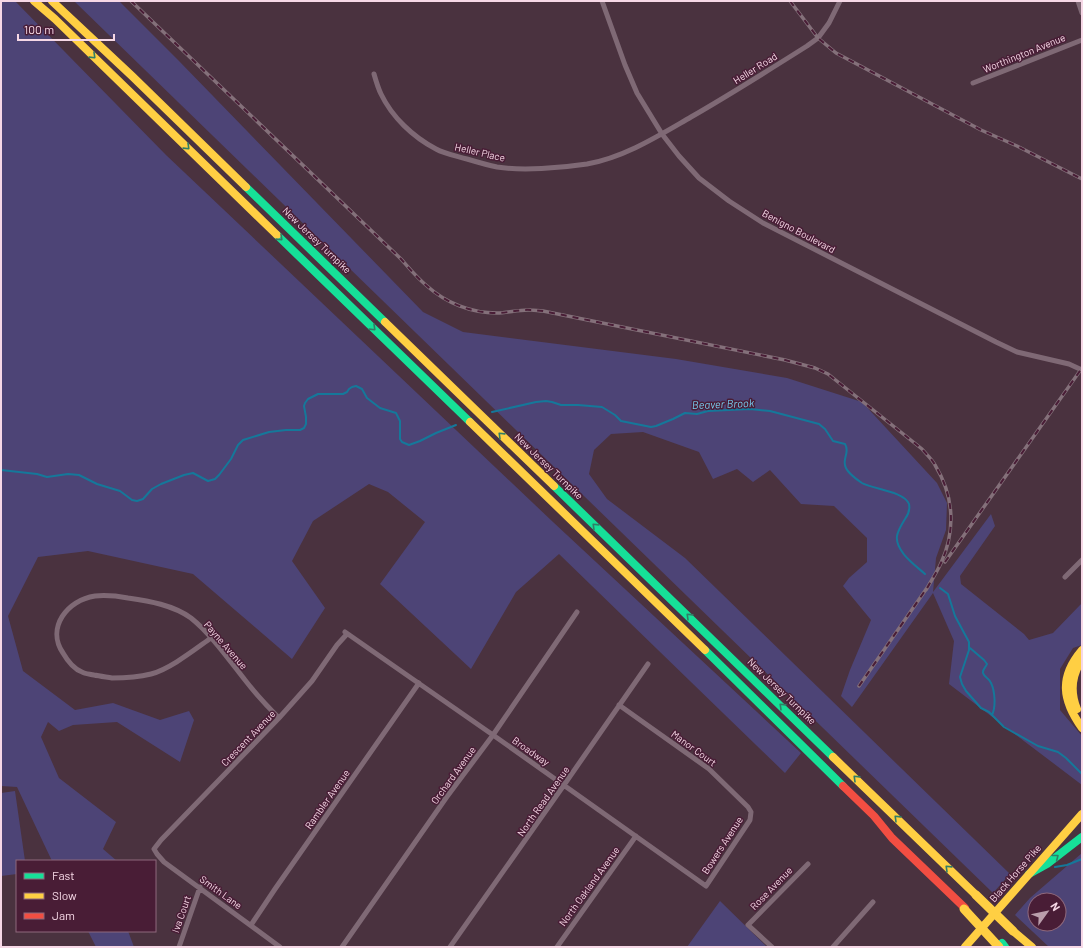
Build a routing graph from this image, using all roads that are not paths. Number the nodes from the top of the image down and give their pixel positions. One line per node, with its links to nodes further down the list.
1 (34, 1): 38 (main road, one-way to 38, bridge)
2 (52, 1): 47 (main road, New Jersey Turnpike, one-way to 2, bridge)
3 (602, 1): 10 (street, Benigno Boulevard)
4 (840, 1): 10 (street, Heller Road)
5 (1078, 1): 6 (street)
6 (1082, 13)
7 (1082, 40): 9 (street, Worthington Avenue)
8 (374, 74): 10 (street, Heller Place)
9 (973, 83)
10 (662, 134): 11 (street, Benigno Boulevard)
11 (1082, 370)
12 (1082, 560): 13 (street)
13 (1065, 577)
14 (577, 612): 25 (street, Orchard Avenue)
15 (346, 633): 20 (street, Broadway); 22 (street, Crescent Avenue)
16 (211, 638): 16 (street, Payne Avenue); 22 (street, Payne Avenue)
17 (1082, 650): 24 (main road)
18 (1082, 659): 23 (main road)
19 (648, 664): 21 (street, North Read Avenue)
20 (419, 683): 25 (street, Broadway); 37 (street, Rambler Avenue)
21 (619, 705): 26 (street, North Read Avenue); 27 (street, Manor Court)
22 (279, 718): 31 (street, Crescent Avenue)
23 (1082, 719)
24 (1082, 728)
25 (493, 735): 26 (street, Broadway); 41 (street, Orchard Avenue)
26 (564, 785): 29 (street, Broadway); 42 (street, North Read Avenue)
27 (750, 814): 34 (street, Bowers Avenue)
28 (1082, 814): 33 (main road, Black Horse Pike)
29 (636, 836): 34 (street, Broadway); 43 (street, North Oakland Avenue)
30 (1082, 837): 33 (main road, one-way to 30)
31 (154, 849): 35 (street, Smith Lane)
32 (808, 864): 44 (street, Rose Avenue)
33 (1029, 874): 46 (main road, Black Horse Pike)
34 (706, 886)
35 (200, 887): 37 (street, Smith Lane); 39 (street, Iva Court)
36 (873, 902): 45 (street)
37 (251, 925): 40 (street, Smith Lane)
38 (1001, 946)
39 (179, 947)
40 (280, 947)
41 (342, 947)
42 (450, 947)
43 (557, 947)
44 (772, 947)
45 (833, 947)
46 (965, 947)
47 (1031, 947)

